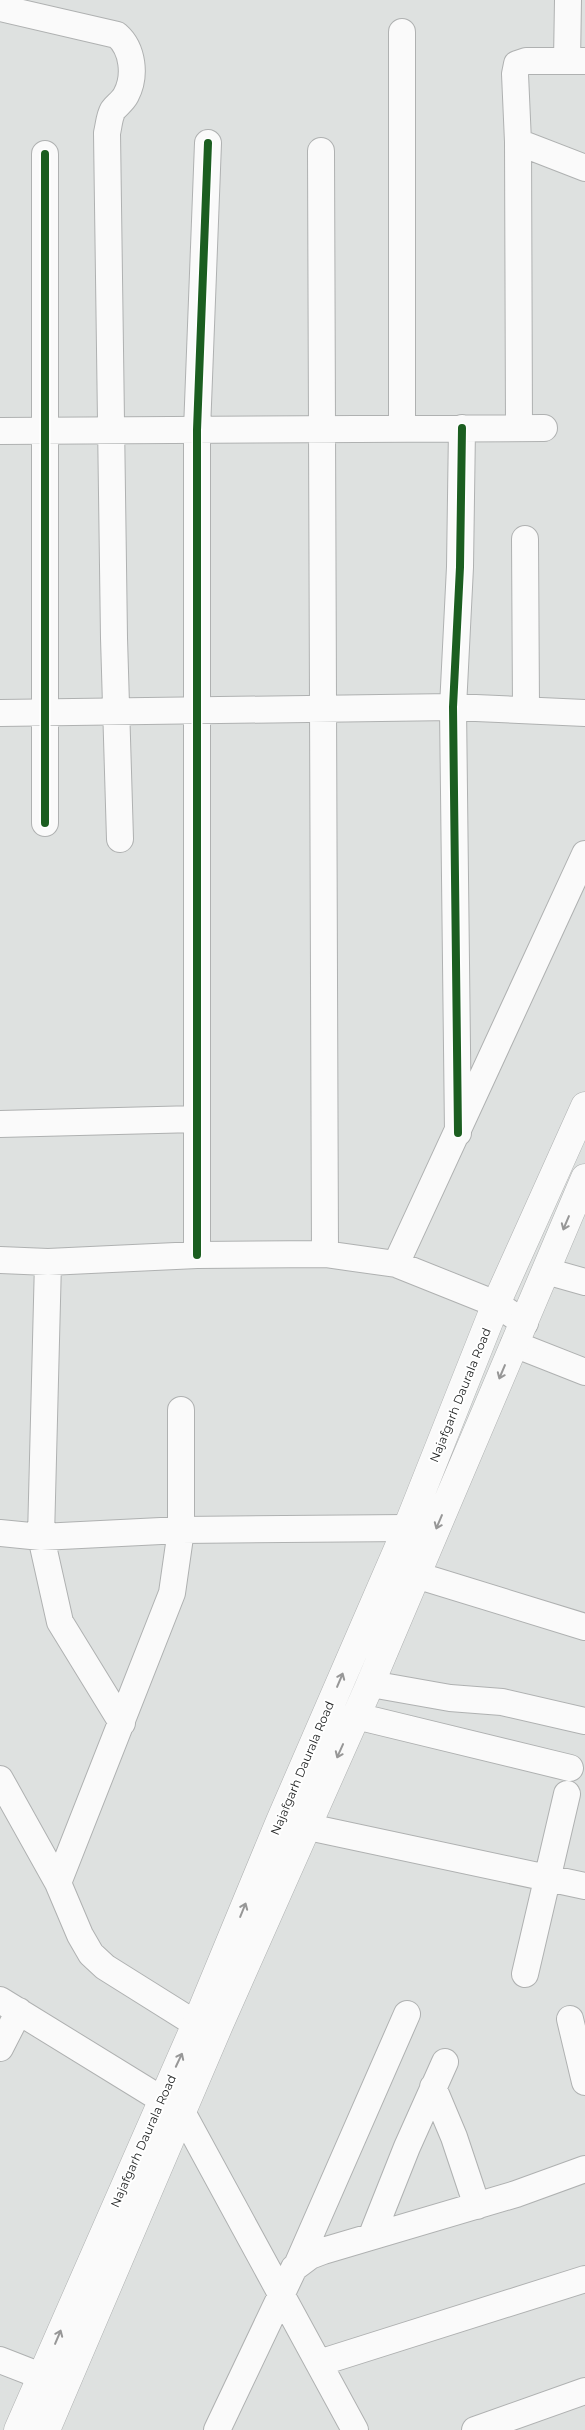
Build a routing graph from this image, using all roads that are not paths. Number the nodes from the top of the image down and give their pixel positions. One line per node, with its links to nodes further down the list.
1 (568, 0): 4 (street)
2 (0, 8): 14 (street)
3 (402, 32): 12 (street)
4 (576, 61): 6 (street)
5 (208, 142): 15 (street)
6 (518, 142): 9 (street); 10 (street)
7 (320, 152): 11 (street)
8 (44, 154): 13 (street)
9 (585, 168)
10 (462, 428): 12 (street); 18 (street)
11 (322, 429): 12 (street); 15 (street); 20 (street)
12 (402, 429)
13 (45, 430): 14 (street); 16 (street); 24 (street)
14 (111, 430): 15 (street); 21 (street)
15 (197, 430): 22 (street)
16 (0, 431)
17 (525, 539): 19 (street)
18 (453, 707): 19 (street); 20 (street); 32 (street)
19 (526, 708): 25 (street)
20 (323, 709): 22 (street); 34 (street)
21 (116, 710): 22 (street); 24 (street); 27 (street)
22 (196, 712): 30 (street)
23 (0, 713): 24 (street)
24 (45, 713): 26 (street)
25 (585, 713)
26 (46, 824)
27 (120, 839)
28 (585, 854): 32 (street)
29 (585, 1106): 41 (main road, Najafgarh Daurala Road)
30 (197, 1119): 31 (street); 35 (street)
31 (0, 1124)
32 (458, 1133): 38 (street)
33 (584, 1182): 39 (main road, Najafgarh Daurala Road, one-way to 39)
34 (326, 1254): 35 (street); 38 (street)
35 (197, 1255): 37 (street)
36 (0, 1260): 37 (street)
37 (48, 1262): 48 (street)
38 (396, 1264): 41 (street)
39 (546, 1271): 40 (street); 42 (main road, Najafgarh Daurala Road)
40 (585, 1282)
41 (496, 1304): 42 (street); 45 (main road, Najafgarh Daurala Road)
42 (519, 1333): 43 (street); 49 (main road, Najafgarh Daurala Road, one-way to 49)
43 (585, 1372)
44 (181, 1410): 46 (street)
45 (407, 1528): 46 (street); 58 (main road, Najafgarh Daurala Road, one-way to 45)
46 (181, 1530): 48 (street); 54 (street)
47 (0, 1533): 48 (street)
48 (41, 1537): 54 (street)
49 (416, 1576): 50 (street); 51 (main road, Najafgarh Daurala Road)
50 (585, 1627)
51 (371, 1684): 52 (main road, Najafgarh Daurala Road); 53 (street)
52 (356, 1716): 55 (street); 59 (main road, Najafgarh Daurala Road, one-way to 59)
53 (585, 1721)
54 (122, 1723): 61 (street)
55 (570, 1768)
56 (3, 1794): 61 (street)
57 (567, 1794): 60 (street)
58 (280, 1821): 59 (street); 67 (main road, Najafgarh Daurala Road, one-way to 58)
59 (306, 1827): 60 (street); 72 (main road, Najafgarh Daurala Road)
60 (547, 1878): 62 (street); 63 (street)
61 (58, 1882): 67 (street)
62 (585, 1886)
63 (525, 1974)
64 (10, 2005): 68 (street); 72 (street)
65 (407, 2014): 76 (street)
66 (570, 2019): 70 (street)
67 (196, 2024): 72 (main road, Najafgarh Daurala Road, one-way to 67)
68 (0, 2048)
69 (445, 2062): 71 (street)
70 (585, 2082)
71 (434, 2088): 74 (street); 75 (street)
72 (171, 2106): 78 (street); 81 (main road, Najafgarh Daurala Road, one-way to 72); 84 (main road, Najafgarh Daurala Road)
73 (585, 2169): 74 (street)
74 (477, 2206): 75 (street)
75 (372, 2235): 76 (street)
76 (298, 2263): 78 (street)
77 (585, 2279): 80 (street)
78 (282, 2293): 80 (street); 85 (street)
79 (0, 2360): 81 (street)
80 (318, 2363): 86 (street)
81 (41, 2376): 83 (main road, Najafgarh Daurala Road)
82 (585, 2391): 87 (street)
83 (18, 2430)
84 (46, 2430)
85 (217, 2430)
86 (355, 2430)
87 (475, 2430)

